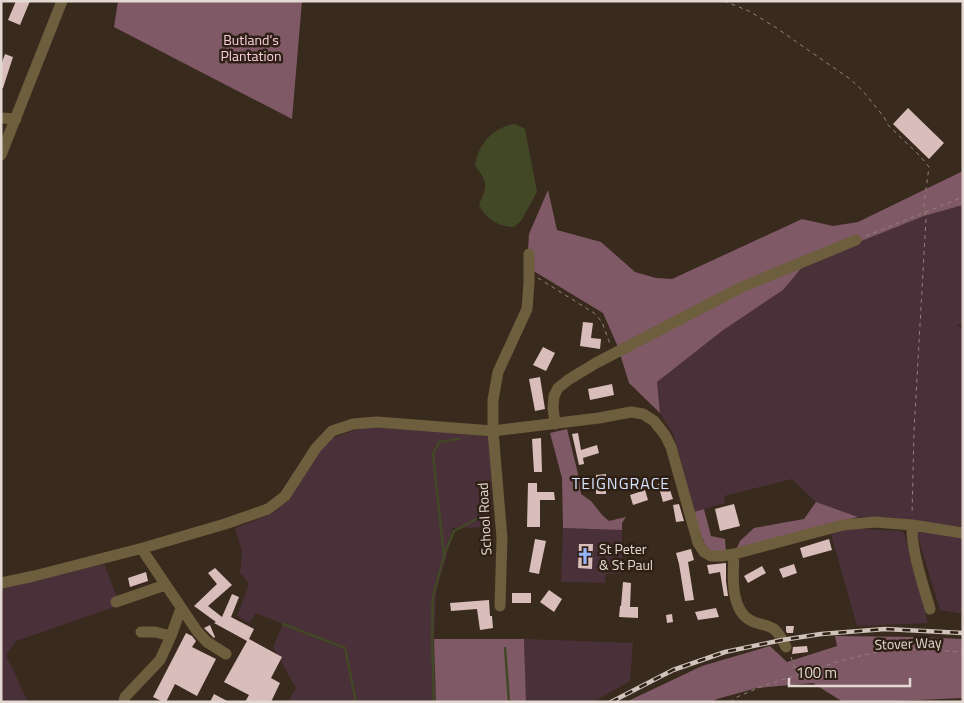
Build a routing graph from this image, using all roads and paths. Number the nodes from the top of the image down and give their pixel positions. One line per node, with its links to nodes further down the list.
1 (62, 1): 4 (street)
2 (724, 1): 7 (path)
3 (1, 118): 4 (street)
4 (16, 119): 5 (street)
5 (1, 155)
6 (963, 197): 7 (path)
7 (925, 212): 8 (path); 14 (path)
8 (856, 240): 11 (street)
9 (529, 254): 10 (street, School Road)
10 (529, 272): 11 (path); 13 (street, School Road)
11 (613, 354): 12 (street)
12 (555, 424): 13 (street); 17 (street)
13 (493, 430): 16 (street); 21 (street, School Road)
14 (912, 525): 15 (street); 17 (street); 23 (street)
15 (963, 533)
16 (144, 548): 18 (street); 19 (street)
17 (734, 554): 26 (street)
18 (1, 583)
19 (166, 585): 20 (street); 22 (street)
20 (116, 602)
21 (500, 606)
22 (181, 608): 25 (street); 28 (street)
23 (930, 609)
24 (141, 632): 25 (street)
25 (171, 636): 31 (street)
26 (786, 647)
27 (962, 653): 30 (path, Stover Way)
28 (226, 654)
29 (792, 660): 30 (path)
30 (797, 675): 32 (path, Stover Way)
31 (124, 702)
32 (730, 702)

